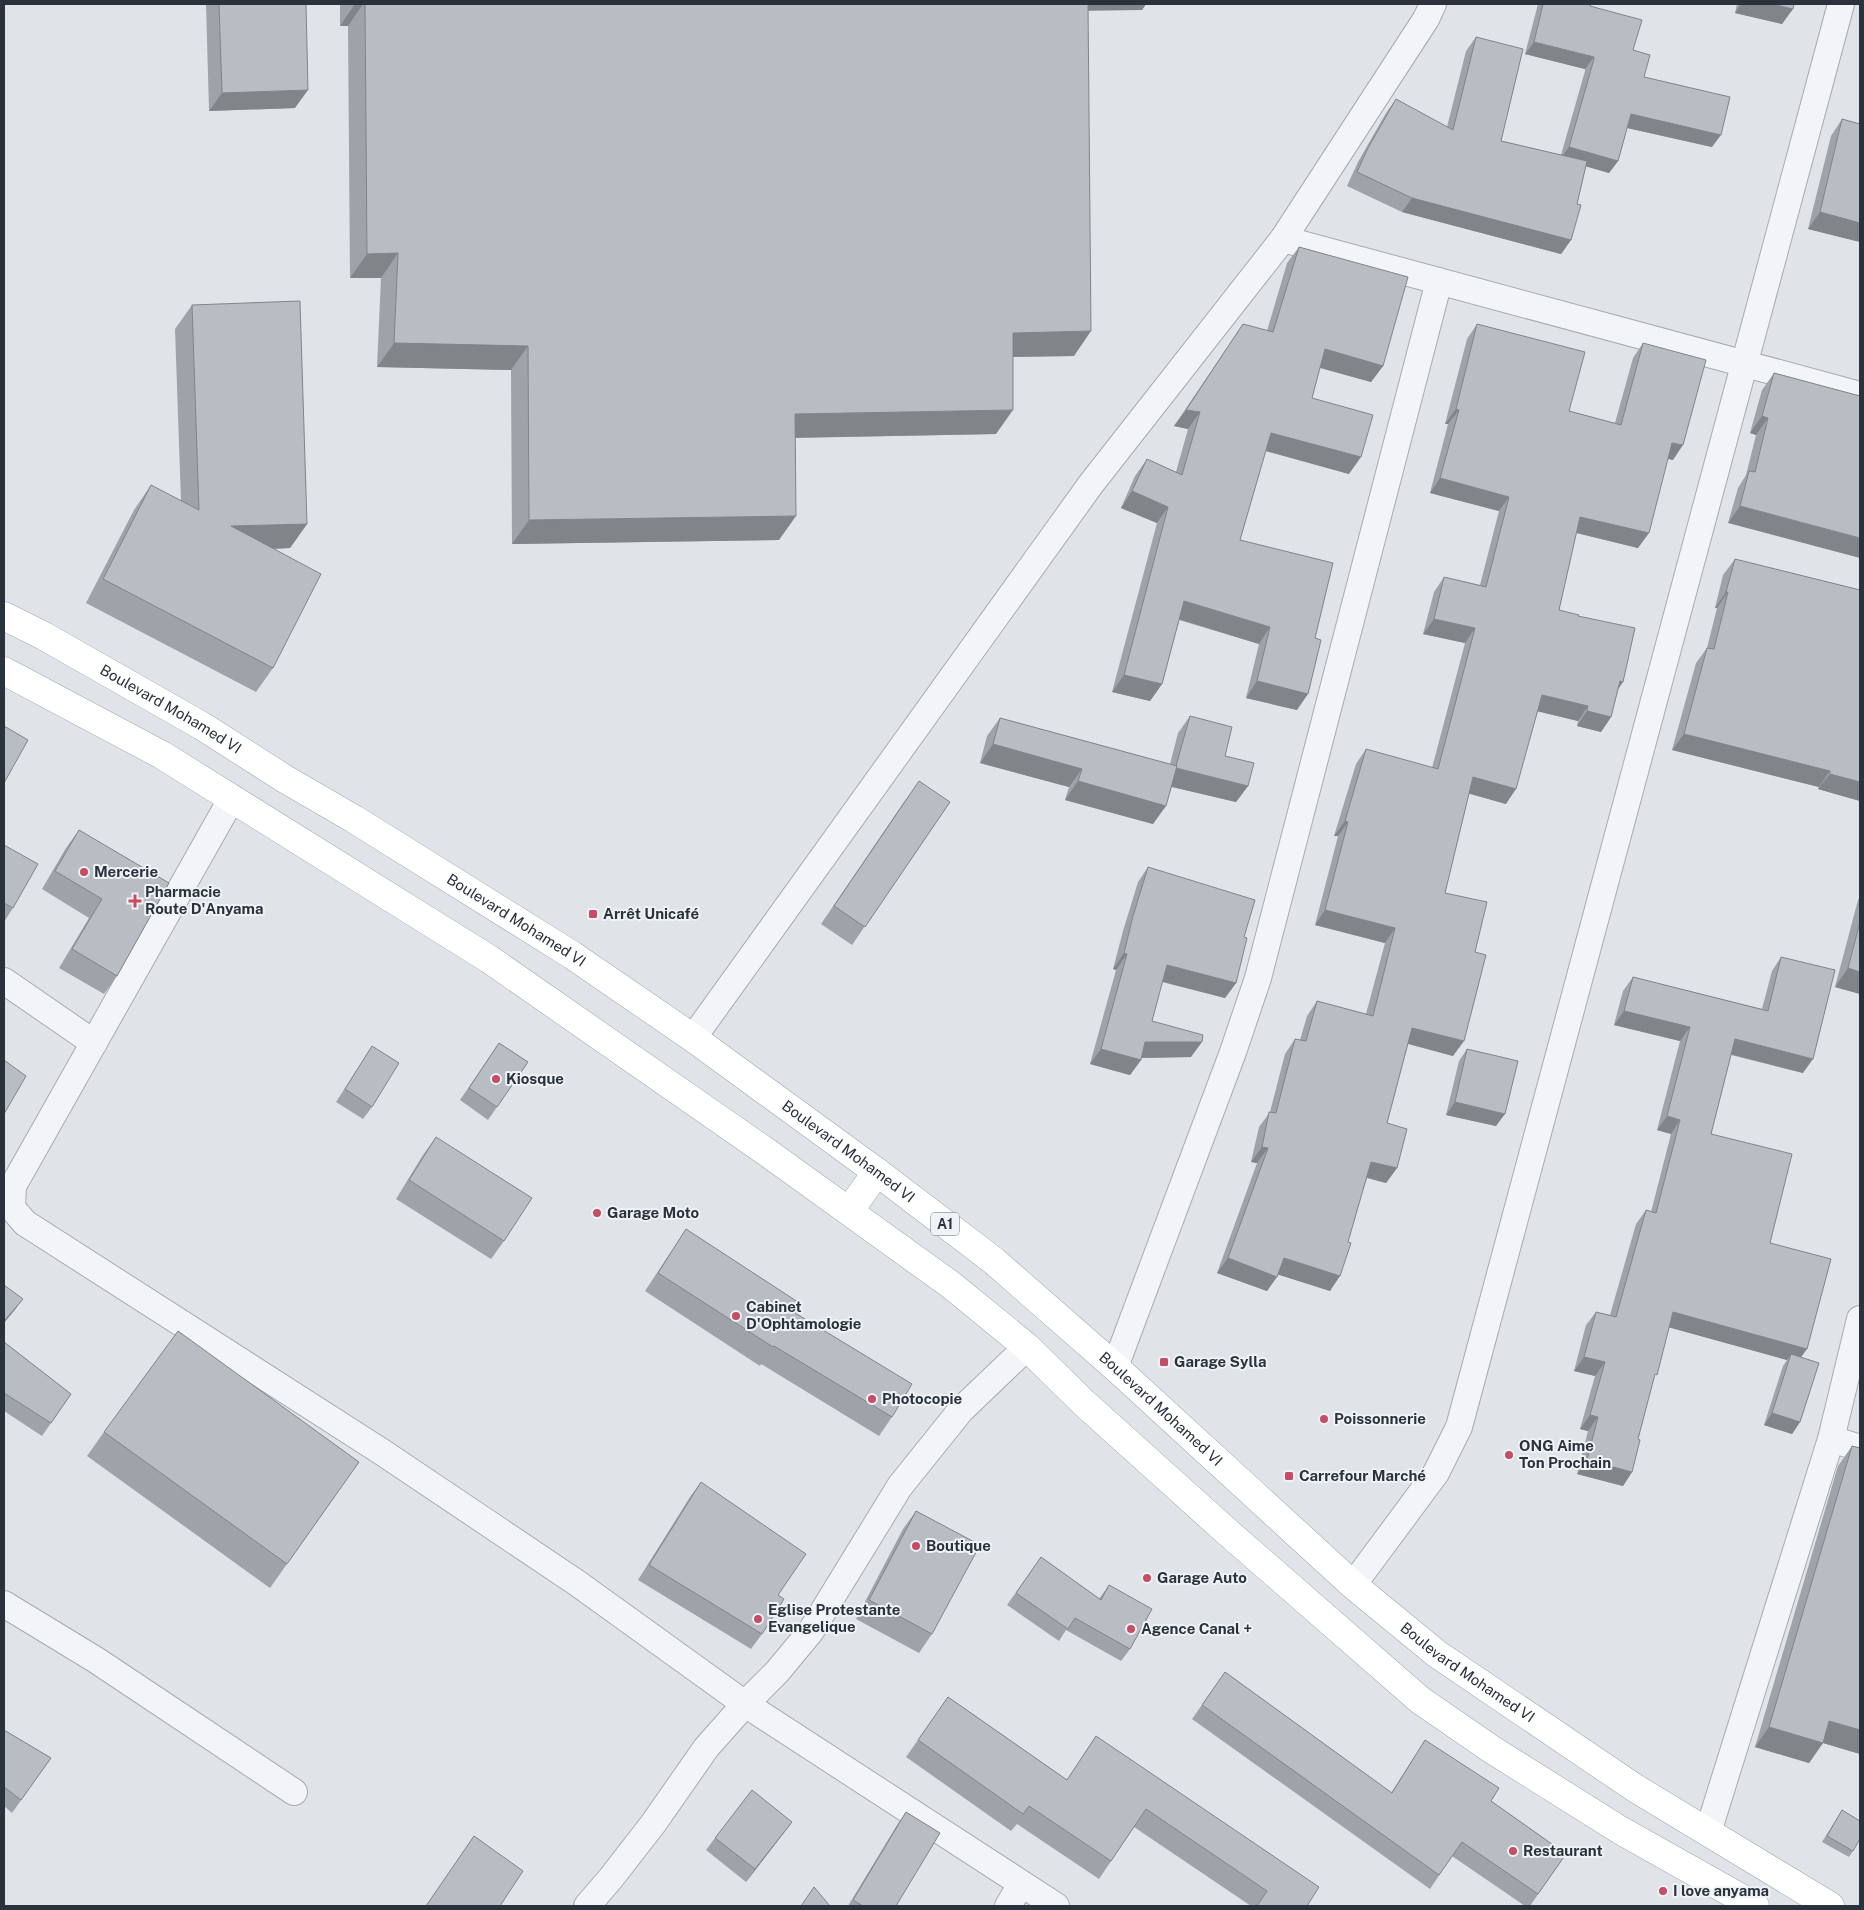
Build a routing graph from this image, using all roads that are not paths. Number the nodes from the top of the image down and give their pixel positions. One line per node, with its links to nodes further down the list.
1 (1433, 4): 3 (street)
2 (1841, 4): 5 (street)
3 (1283, 239): 4 (street); 11 (street)
4 (1439, 281): 5 (street); 17 (street)
5 (1745, 364): 6 (street); 20 (street)
6 (1860, 395)
7 (4, 616): 11 (main road, Boulevard Mohamed VI / A1)
8 (4, 671): 9 (main road)
9 (232, 798): 12 (street); 14 (main road)
10 (4, 981): 12 (street)
11 (693, 1038): 13 (main road, Boulevard Mohamed VI / A1)
12 (94, 1043): 22 (street)
13 (877, 1172): 14 (main road); 17 (main road, Boulevard Mohamed VI / A1)
14 (849, 1211): 16 (main road)
15 (1860, 1319): 18 (street)
16 (1026, 1346): 22 (street); 29 (main road)
17 (1116, 1367): 20 (main road, Boulevard Mohamed VI / A1)
18 (1831, 1439): 19 (street); 24 (street)
19 (1860, 1448)
20 (1353, 1585): 24 (main road, Boulevard Mohamed VI / A1)
21 (5, 1607): 23 (street)
22 (745, 1704): 25 (street); 26 (street)
23 (294, 1792)
24 (1708, 1832): 30 (main road, Boulevard Mohamed VI / A1)
25 (1021, 1884): 27 (street); 28 (street)
26 (587, 1906)
27 (1008, 1906)
28 (1056, 1906)
29 (1755, 1906)
30 (1830, 1906)

